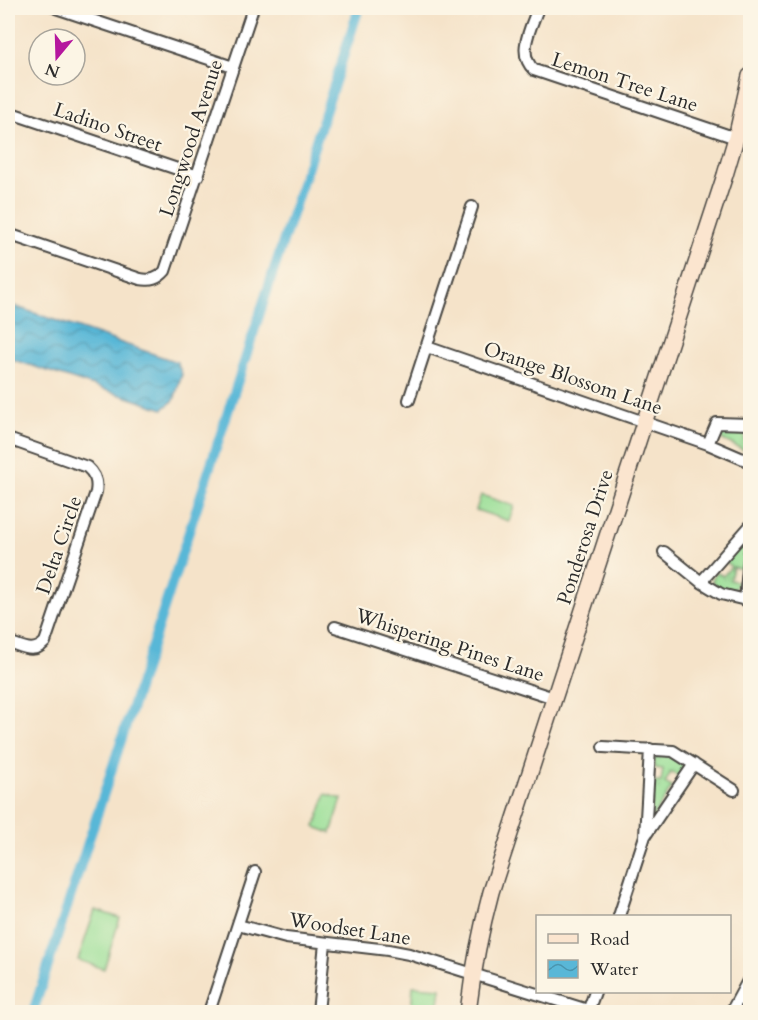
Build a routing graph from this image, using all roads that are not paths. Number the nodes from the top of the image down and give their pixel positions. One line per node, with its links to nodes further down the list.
1 (56, 8): 4 (street)
2 (253, 8): 4 (street, Longwood Avenue)
3 (538, 8): 7 (street, Lemon Tree Lane)
4 (233, 67): 8 (street, Longwood Avenue)
5 (750, 76): 7 (street, Ponderosa Drive)
6 (8, 112): 8 (street, Ladino Street)
7 (736, 138): 13 (street, Ponderosa Drive)
8 (198, 176): 10 (street, Longwood Avenue)
9 (472, 207): 11 (street)
10 (8, 234)
11 (427, 347): 12 (street); 13 (street, Orange Blossom Lane)
12 (409, 400)
13 (644, 422): 16 (street, Orange Blossom Lane); 25 (street, Ponderosa Drive)
14 (750, 424): 16 (street)
15 (8, 439): 24 (street, Delta Circle)
16 (708, 444): 17 (street, Orange Blossom Lane)
17 (750, 462)
18 (750, 526): 21 (street)
19 (750, 549): 22 (street)
20 (664, 552): 21 (street)
21 (700, 582): 22 (street)
22 (748, 601)
23 (335, 627): 25 (street, Whispering Pines Lane)
24 (8, 642)
25 (554, 698): 35 (street, Ponderosa Drive)
26 (603, 747): 27 (street)
27 (650, 749): 28 (street); 30 (street)
28 (694, 764): 29 (street); 30 (street)
29 (734, 790)
30 (645, 836): 32 (street)
31 (255, 872): 33 (street)
32 (619, 915)
33 (238, 925): 34 (street, Woodset Lane); 38 (street)
34 (325, 943): 35 (street, Woodset Lane); 39 (street)
35 (472, 975): 40 (street, Ponderosa Drive); 41 (street, Woodset Lane)
36 (750, 977): 42 (street)
37 (594, 993): 41 (street)
38 (209, 1012)
39 (318, 1012)
40 (468, 1012)
41 (591, 1012)
42 (732, 1012)

